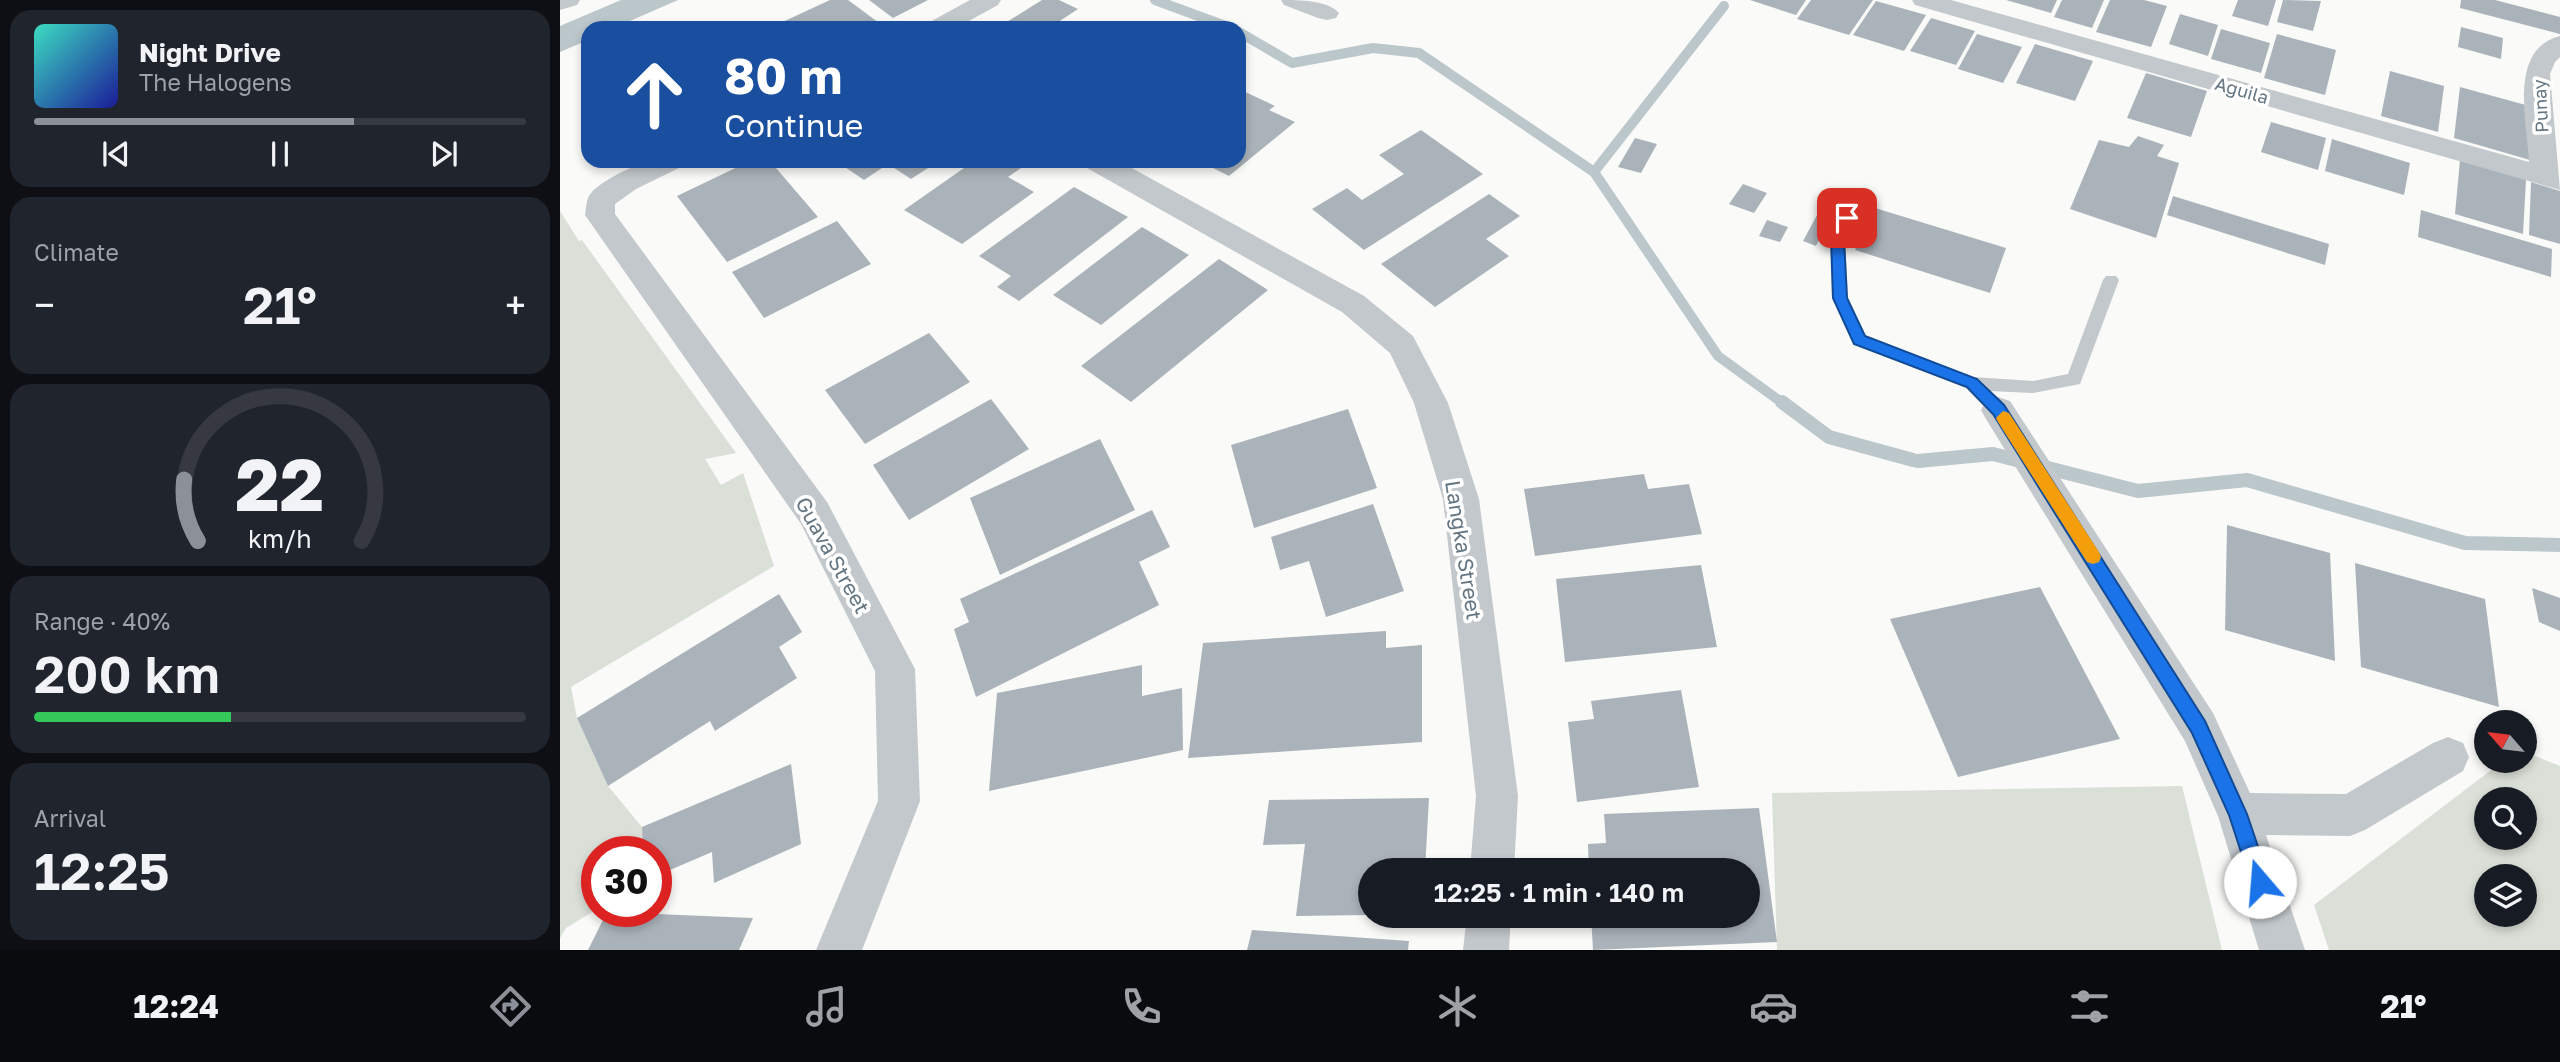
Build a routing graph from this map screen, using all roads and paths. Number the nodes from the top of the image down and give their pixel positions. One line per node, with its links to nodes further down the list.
1 (568, 0): 5 (street)
2 (989, 0): 7 (street)
3 (1293, 0): 6 (street)
4 (1924, 0): 11 (street, Aguila)
5 (560, 4)
6 (1327, 13)
7 (950, 21)
8 (2560, 44): 11 (street, Punay)
9 (655, 168): 20 (street, Guava Street)
10 (1110, 168): 18 (street, Langka Street)
11 (2552, 178)
12 (1856, 197): 14 (lane)
13 (2111, 280): 14 (lane)
14 (1972, 383): 15 (lane)
15 (1998, 410): 17 (street)
16 (2448, 757): 17 (street)
17 (2238, 814): 22 (street)
18 (1493, 858)
19 (1488, 928): 21 (street)
20 (839, 950)
21 (1486, 950)
22 (2282, 950)

